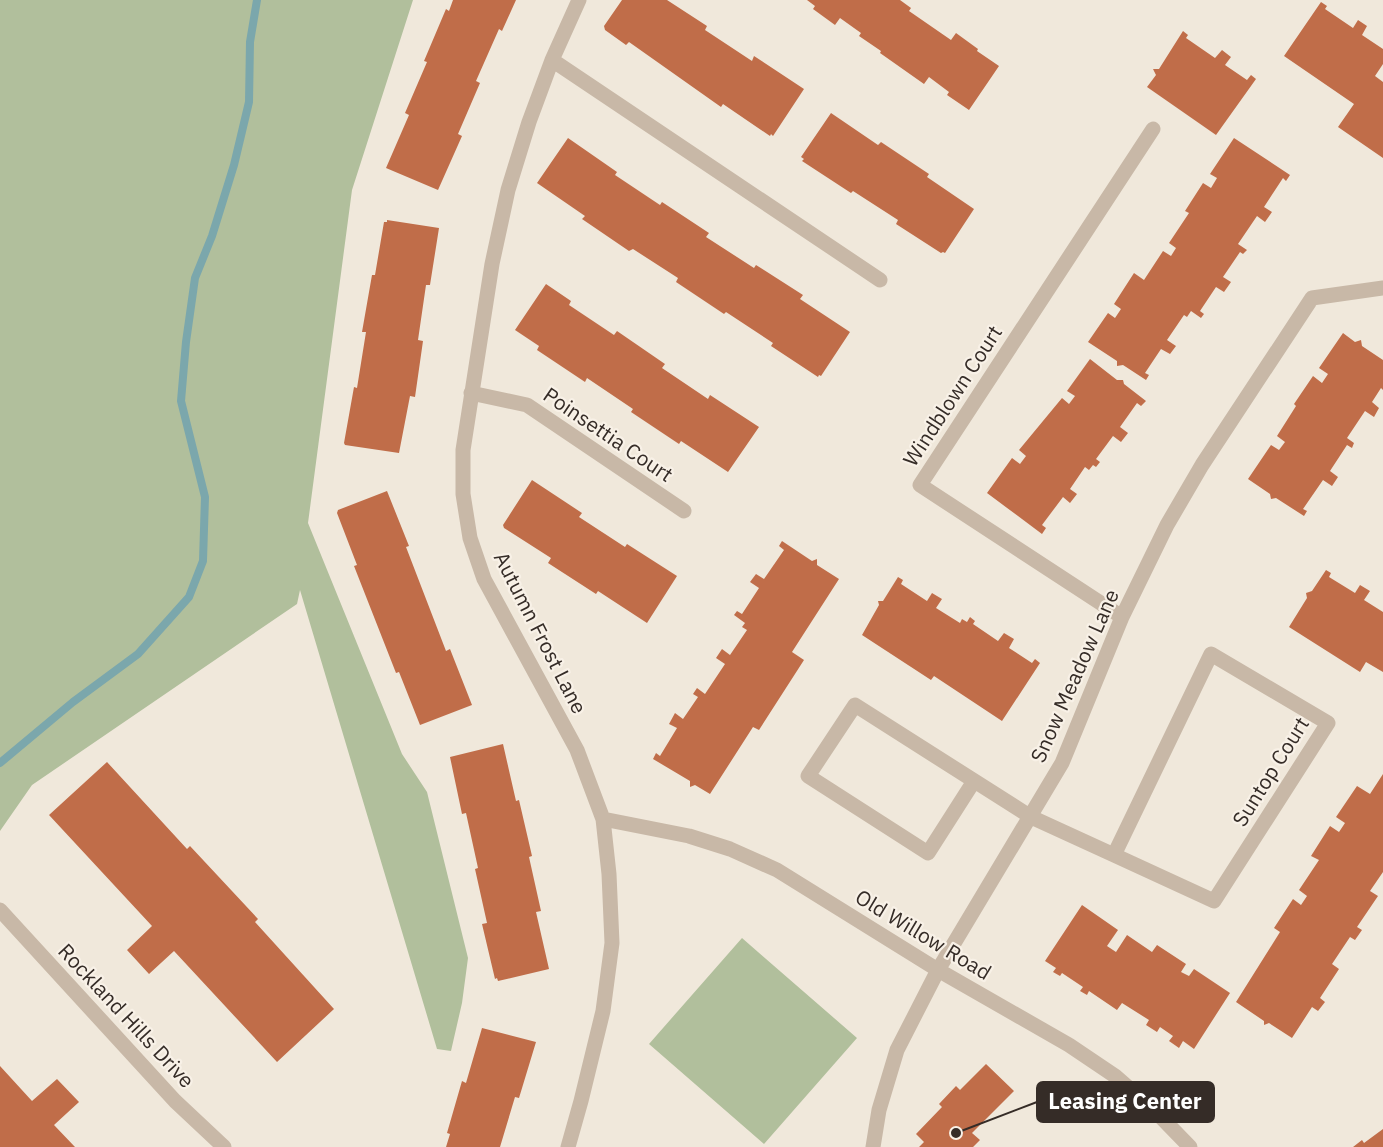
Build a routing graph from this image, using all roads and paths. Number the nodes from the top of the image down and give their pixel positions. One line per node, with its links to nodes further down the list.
1 (579, 0): 2 (street, Autumn Frost Lane)
2 (552, 60): 4 (street); 6 (street, Autumn Frost Lane)
3 (1154, 129): 8 (street, Windblown Court)
4 (880, 280)
5 (1383, 288): 8 (street, Snow Meadow Lane)
6 (471, 393): 7 (street, Poinsettia Court); 11 (street, Autumn Frost Lane)
7 (684, 511)
8 (1122, 617): 10 (street, Snow Meadow Lane)
9 (974, 781): 9 (street, Suntop Court); 10 (street, Suntop Court)
10 (1031, 817): 12 (street, Suntop Court); 14 (street, Snow Meadow Lane)
11 (603, 819): 14 (street, Old Willow Road); 16 (street, Autumn Frost Lane)
12 (1114, 855): 12 (street, Suntop Court)
13 (0, 910): 15 (street, Rockland Hills Drive)
14 (938, 970): 17 (street, Snow Meadow Lane); 18 (street, Old Willow Road)
15 (224, 1147)
16 (568, 1147)
17 (873, 1147)
18 (1190, 1147)

